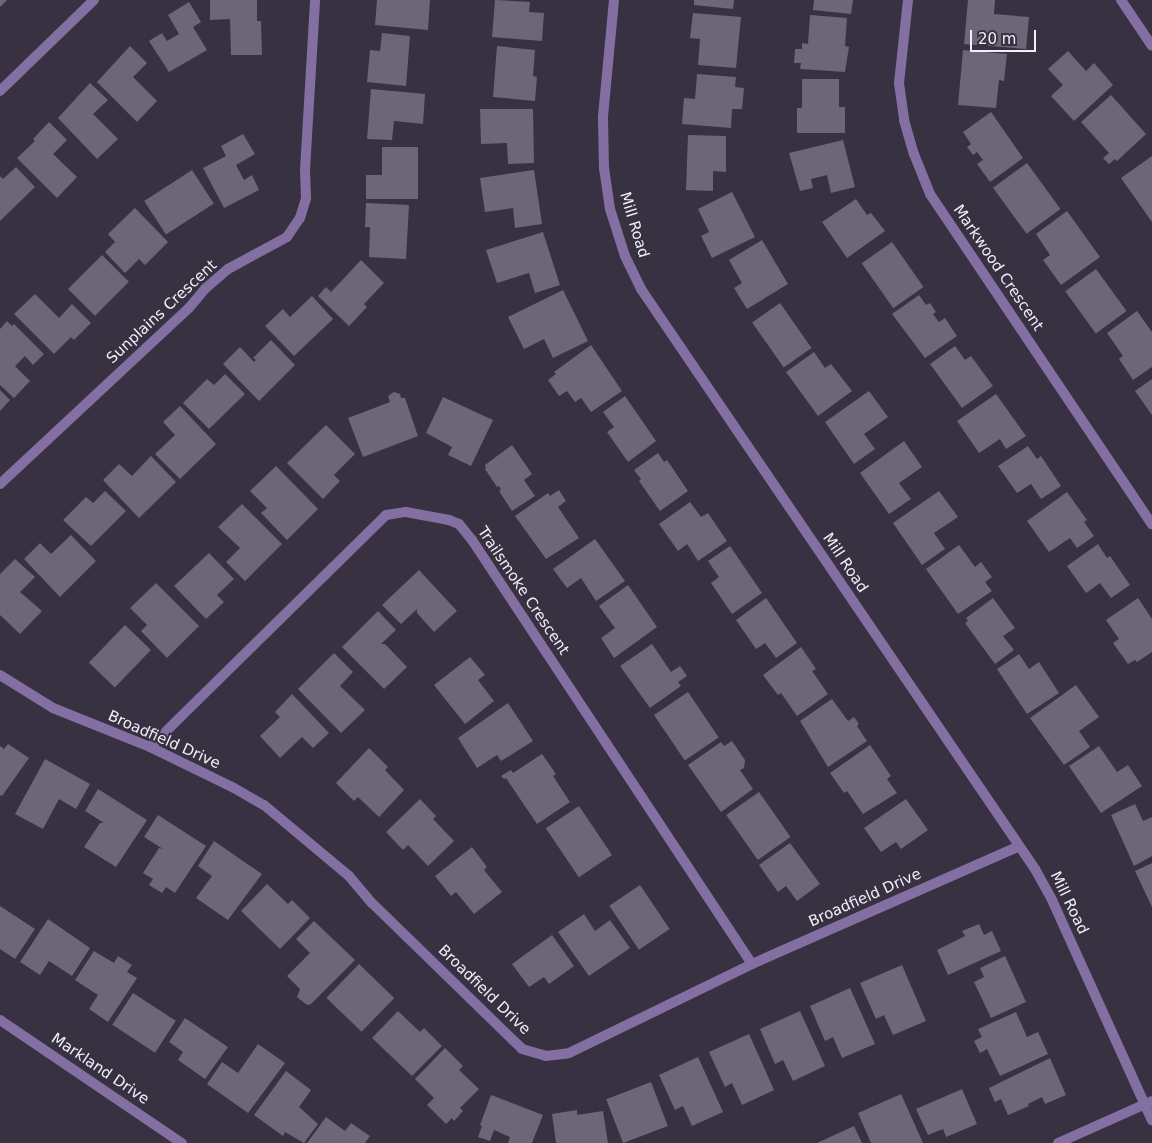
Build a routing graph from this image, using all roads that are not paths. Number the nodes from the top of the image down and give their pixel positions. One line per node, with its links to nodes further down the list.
1 (94, 0): 7 (street)
2 (315, 0): 8 (street, Sunplains Crescent)
3 (614, 0): 12 (street, Mill Road)
4 (908, 0): 9 (street, Markwood Crescent)
5 (1121, 0): 6 (street)
6 (1152, 46)
7 (0, 91)
8 (0, 484)
9 (1152, 524)
10 (0, 675): 11 (street, Broadfield Drive)
11 (150, 747): 13 (street, Broadfield Drive); 13 (street, Trailsmoke Crescent)
12 (1019, 846): 13 (street, Broadfield Drive); 15 (street, Mill Road)
13 (752, 964)
14 (0, 1020): 17 (street, Markland Drive)
15 (1148, 1103): 16 (street, Mill Road); 18 (street)
16 (1152, 1120)
17 (182, 1143)
18 (1058, 1143)

